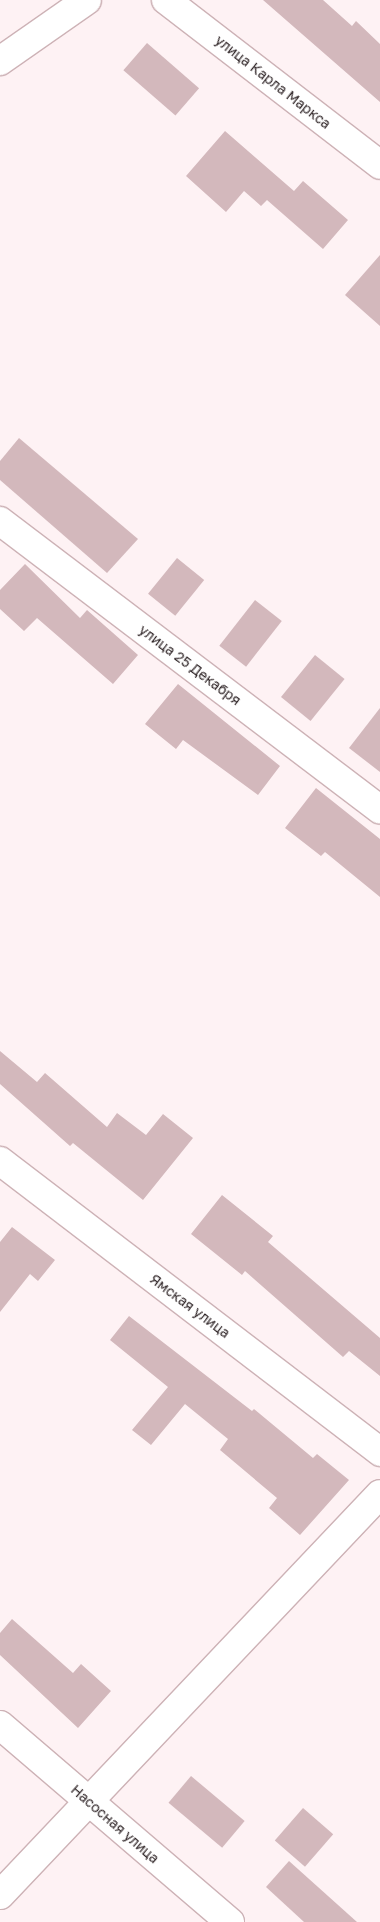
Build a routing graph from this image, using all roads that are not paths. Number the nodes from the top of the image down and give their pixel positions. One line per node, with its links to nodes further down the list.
1 (87, 0): 3 (street)
2 (166, 0): 4 (street, улица Карла Маркса)
3 (0, 61)
4 (380, 165)
5 (0, 521): 6 (street, улица 25 Декабря)
6 (380, 809)
7 (0, 1161): 8 (street, Ямская улица)
8 (380, 1452)
9 (380, 1494): 11 (street)
10 (0, 1726): 11 (street, Насосная улица)
11 (91, 1803): 12 (street); 13 (street, Насосная улица)
12 (0, 1895)
13 (230, 1922)

